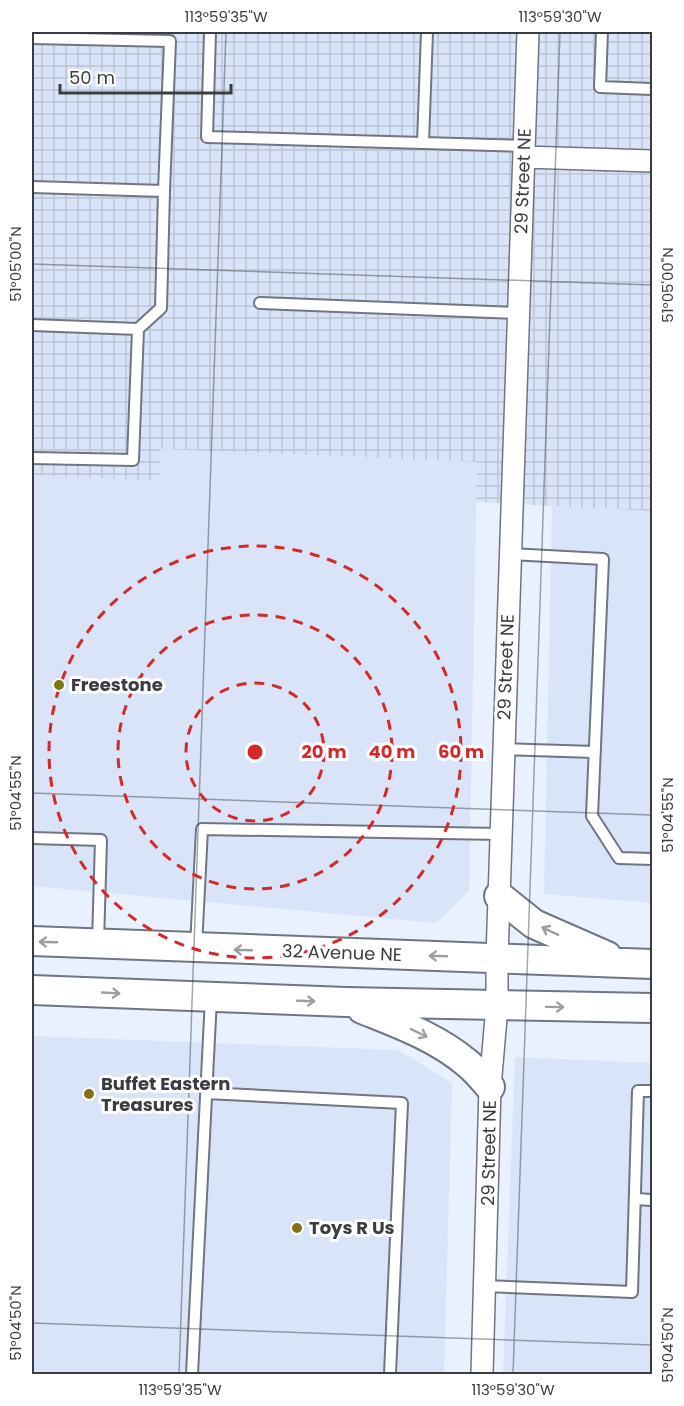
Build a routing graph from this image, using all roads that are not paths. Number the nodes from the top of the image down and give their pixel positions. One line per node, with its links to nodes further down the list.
1 (210, 32): 8 (lane)
2 (427, 32): 8 (lane)
3 (528, 32): 9 (street, 29 Street NE)
4 (602, 32): 7 (lane)
5 (170, 36): 6 (lane); 12 (lane)
6 (32, 38)
7 (652, 89)
8 (423, 143): 9 (lane)
9 (524, 151): 10 (street); 14 (street, 29 Street NE)
10 (652, 161)
11 (32, 187): 12 (lane)
12 (164, 191): 16 (lane)
13 (260, 303): 14 (lane)
14 (518, 313): 18 (street, 29 Street NE)
15 (32, 325): 16 (lane)
16 (138, 329): 17 (lane)
17 (32, 458)
18 (510, 554): 19 (street, 29 Street NE); 20 (lane)
19 (504, 749): 20 (lane); 21 (street, 29 Street NE)
20 (595, 752): 23 (lane)
21 (501, 834): 24 (street, 29 Street NE); 27 (lane)
22 (32, 837): 26 (lane)
23 (652, 859)
24 (499, 896): 28 (street, 29 Street NE); 29 (main road, one-way to 24)
25 (32, 941): 26 (main road, 32 Avenue NE, one-way to 25)
26 (98, 944): 27 (main road, 32 Avenue NE)
27 (196, 948): 28 (main road, 32 Avenue NE, one-way to 27)
28 (496, 958): 29 (main road, 32 Avenue NE); 34 (street, 29 Street NE)
29 (623, 963): 30 (main road, 32 Avenue NE)
30 (652, 964)
31 (32, 990): 32 (main road, one-way to 32)
32 (211, 998): 33 (main road, one-way to 33); 38 (lane)
33 (346, 1002): 34 (main road); 36 (main road, one-way to 36)
34 (496, 1006): 35 (main road, one-way to 35); 36 (street, 29 Street NE)
35 (652, 1008)
36 (490, 1087): 41 (street, 29 Street NE)
37 (652, 1091): 39 (lane)
38 (206, 1093): 42 (lane); 43 (lane)
39 (636, 1199): 40 (lane); 41 (lane)
40 (652, 1200)
41 (485, 1286): 44 (street, 29 Street NE)
42 (192, 1374)
43 (390, 1374)
44 (482, 1374)

